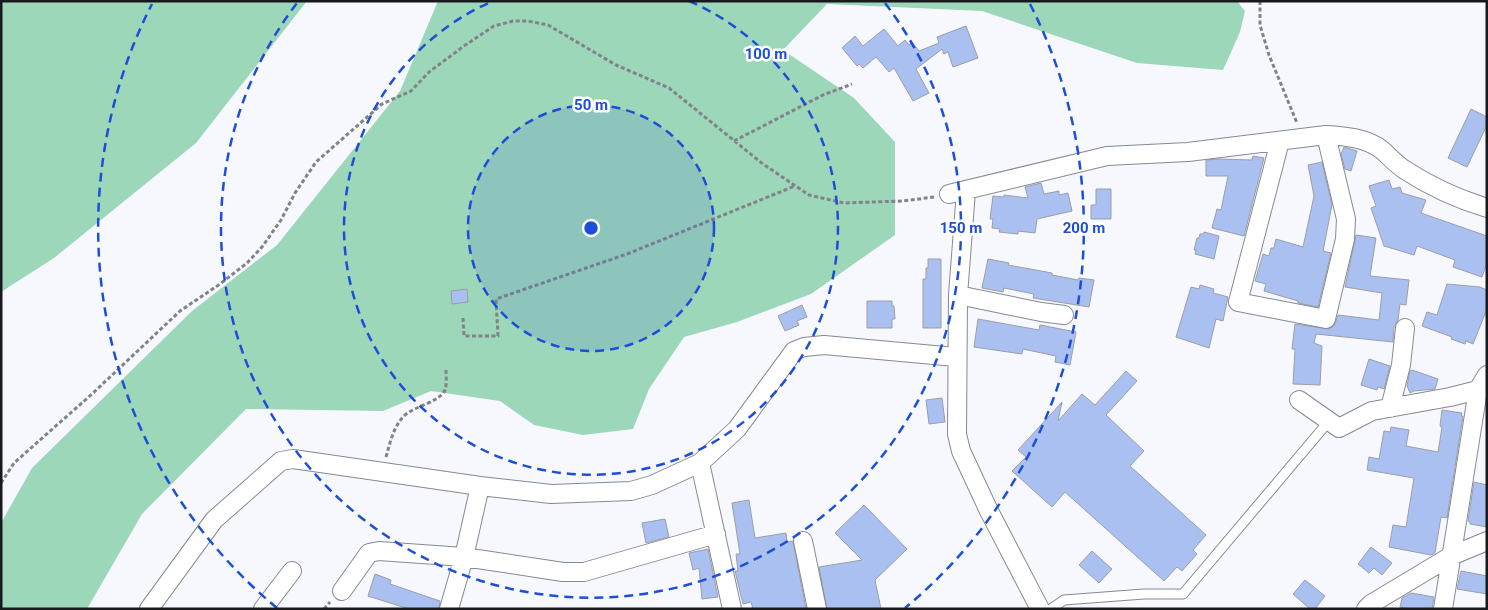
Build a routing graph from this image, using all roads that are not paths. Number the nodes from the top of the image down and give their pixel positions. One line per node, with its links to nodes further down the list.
1 (1326, 135): 2 (street); 2 (street); 5 (street)
2 (1280, 141): 3 (street)
3 (966, 191): 4 (street); 6 (street)
4 (949, 194)
5 (1487, 208)
6 (958, 295): 7 (street); 9 (street)
7 (1064, 315)
8 (1405, 328): 12 (street)
9 (956, 357): 14 (street); 28 (street)
10 (1482, 383): 12 (street); 19 (street)
11 (1299, 400): 13 (street)
12 (1390, 408): 13 (street)
13 (1328, 420): 29 (lane)
14 (700, 463): 15 (street); 16 (street)
15 (480, 486): 20 (street); 23 (street)
16 (716, 534): 20 (street); 26 (street)
17 (803, 541): 27 (street)
18 (1487, 541): 19 (street)
19 (1451, 556): 30 (street); 31 (street)
20 (464, 557): 22 (street); 25 (street)
21 (292, 571): 24 (street)
22 (342, 591)
23 (149, 609)
24 (263, 609)
25 (449, 609)
26 (732, 609)
27 (817, 609)
28 (1040, 609)
29 (1051, 609)
30 (1366, 609)
31 (1442, 609)

